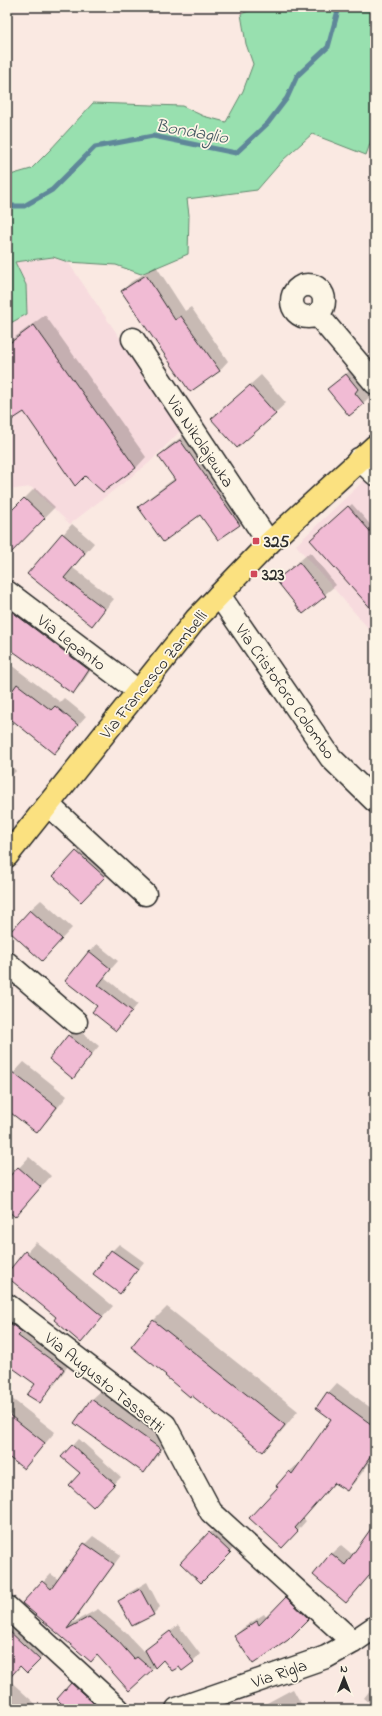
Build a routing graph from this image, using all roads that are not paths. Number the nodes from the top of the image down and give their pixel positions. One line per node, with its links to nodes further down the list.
1 (317, 314): 3 (street)
2 (133, 340): 6 (street, Via Nikolajewka)
3 (375, 383)
4 (367, 452): 5 (street); 6 (main road, Via Francesco Zambelli)
5 (375, 474)
6 (266, 546): 8 (main road, Via Francesco Zambelli)
7 (7, 592): 9 (street, Via Lepanto)
8 (218, 595): 9 (main road, Via Francesco Zambelli); 10 (street, Via Cristoforo Colombo)
9 (138, 691): 11 (main road, Via Francesco Zambelli)
10 (375, 801)
11 (49, 804): 12 (main road, Via Francesco Zambelli); 13 (street)
12 (7, 856)
13 (145, 894)
14 (7, 963): 15 (street)
15 (76, 1022)
16 (7, 1305): 19 (street, Via Augusto Tassetti)
17 (7, 1607): 20 (street)
18 (375, 1627): 19 (street, Via Rigla)
19 (353, 1642): 21 (street, Via Rigla)
20 (118, 1709)
21 (177, 1709)

